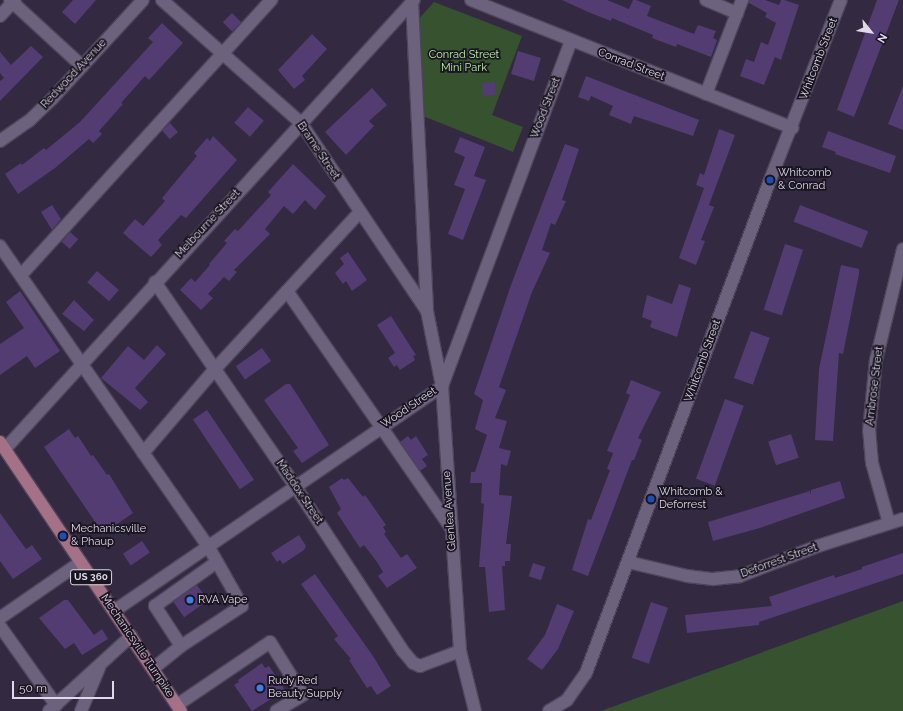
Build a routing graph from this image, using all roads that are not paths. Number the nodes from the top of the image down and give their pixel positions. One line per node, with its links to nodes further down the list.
1 (143, 0): 14 (street, Redwood Avenue)
2 (162, 0): 13 (street, Brame Street)
3 (271, 0): 13 (street)
4 (471, 0): 12 (street, Conrad Street)
5 (706, 0): 10 (street)
6 (742, 0): 10 (street)
7 (841, 0): 17 (street, Whitcomb Street)
8 (12, 1): 11 (street); 14 (street)
9 (413, 1): 16 (street, Melbourne Street); 25 (street)
10 (737, 13): 15 (street)
11 (0, 16)
12 (571, 41): 15 (street, Conrad Street); 28 (street, Wood Street)
13 (223, 54): 16 (street, Brame Street); 22 (street)
14 (82, 66): 18 (street, Redwood Avenue)
15 (706, 94): 17 (street, Conrad Street)
16 (301, 123): 19 (street, Brame Street); 23 (street, Melbourne Street)
17 (792, 128): 39 (street, Whitcomb Street)
18 (0, 142)
19 (360, 212): 24 (street); 25 (street, Brame Street)
20 (0, 246): 22 (street)
21 (903, 249): 34 (street, Ambrose Street)
22 (21, 275): 26 (street)
23 (155, 282): 26 (street, Melbourne Street); 27 (street, Maddox Street)
24 (287, 291): 27 (street); 29 (street)
25 (427, 311): 28 (street, Glenlea Avenue)
26 (82, 363): 30 (street, Melbourne Street); 31 (street)
27 (215, 369): 31 (street); 32 (street, Maddox Street)
28 (442, 386): 29 (street, Wood Street); 35 (street, Glenlea Avenue)
29 (381, 427): 32 (street, Wood Street); 35 (street)
30 (2, 446): 37 (main road, Mechanicsville Turnpike / US 360)
31 (143, 453): 36 (street)
32 (296, 486): 36 (street, Wood Street); 45 (street, Maddox Street)
33 (903, 519): 34 (street, Deforrest Street)
34 (889, 523): 39 (street, Deforrest Street)
35 (452, 529): 45 (street, Glenlea Avenue)
36 (208, 546): 38 (street); 40 (street, Wood Street)
37 (81, 562): 40 (main road, Mechanicsville Turnpike / US 360); 41 (street)
38 (217, 562): 44 (street); 44 (street)
39 (628, 562): 48 (street, Whitcomb Street)
40 (114, 611): 43 (main road, Mechanicsville Turnpike / US 360)
41 (0, 618)
42 (0, 626): 49 (street)
43 (131, 636): 46 (street); 47 (main road, Mechanicsville Turnpike / US 360)
44 (182, 646): 47 (street)
45 (460, 651): 53 (street, Glenlea Avenue)
46 (100, 664): 49 (street); 51 (street)
47 (153, 669): 50 (main road, Mechanicsville Turnpike / US 360)
48 (570, 706): 54 (street, Whitcomb Street)
49 (52, 708)
50 (179, 708): 52 (street)
51 (81, 711)
52 (276, 711)
53 (475, 711)
54 (549, 711)

